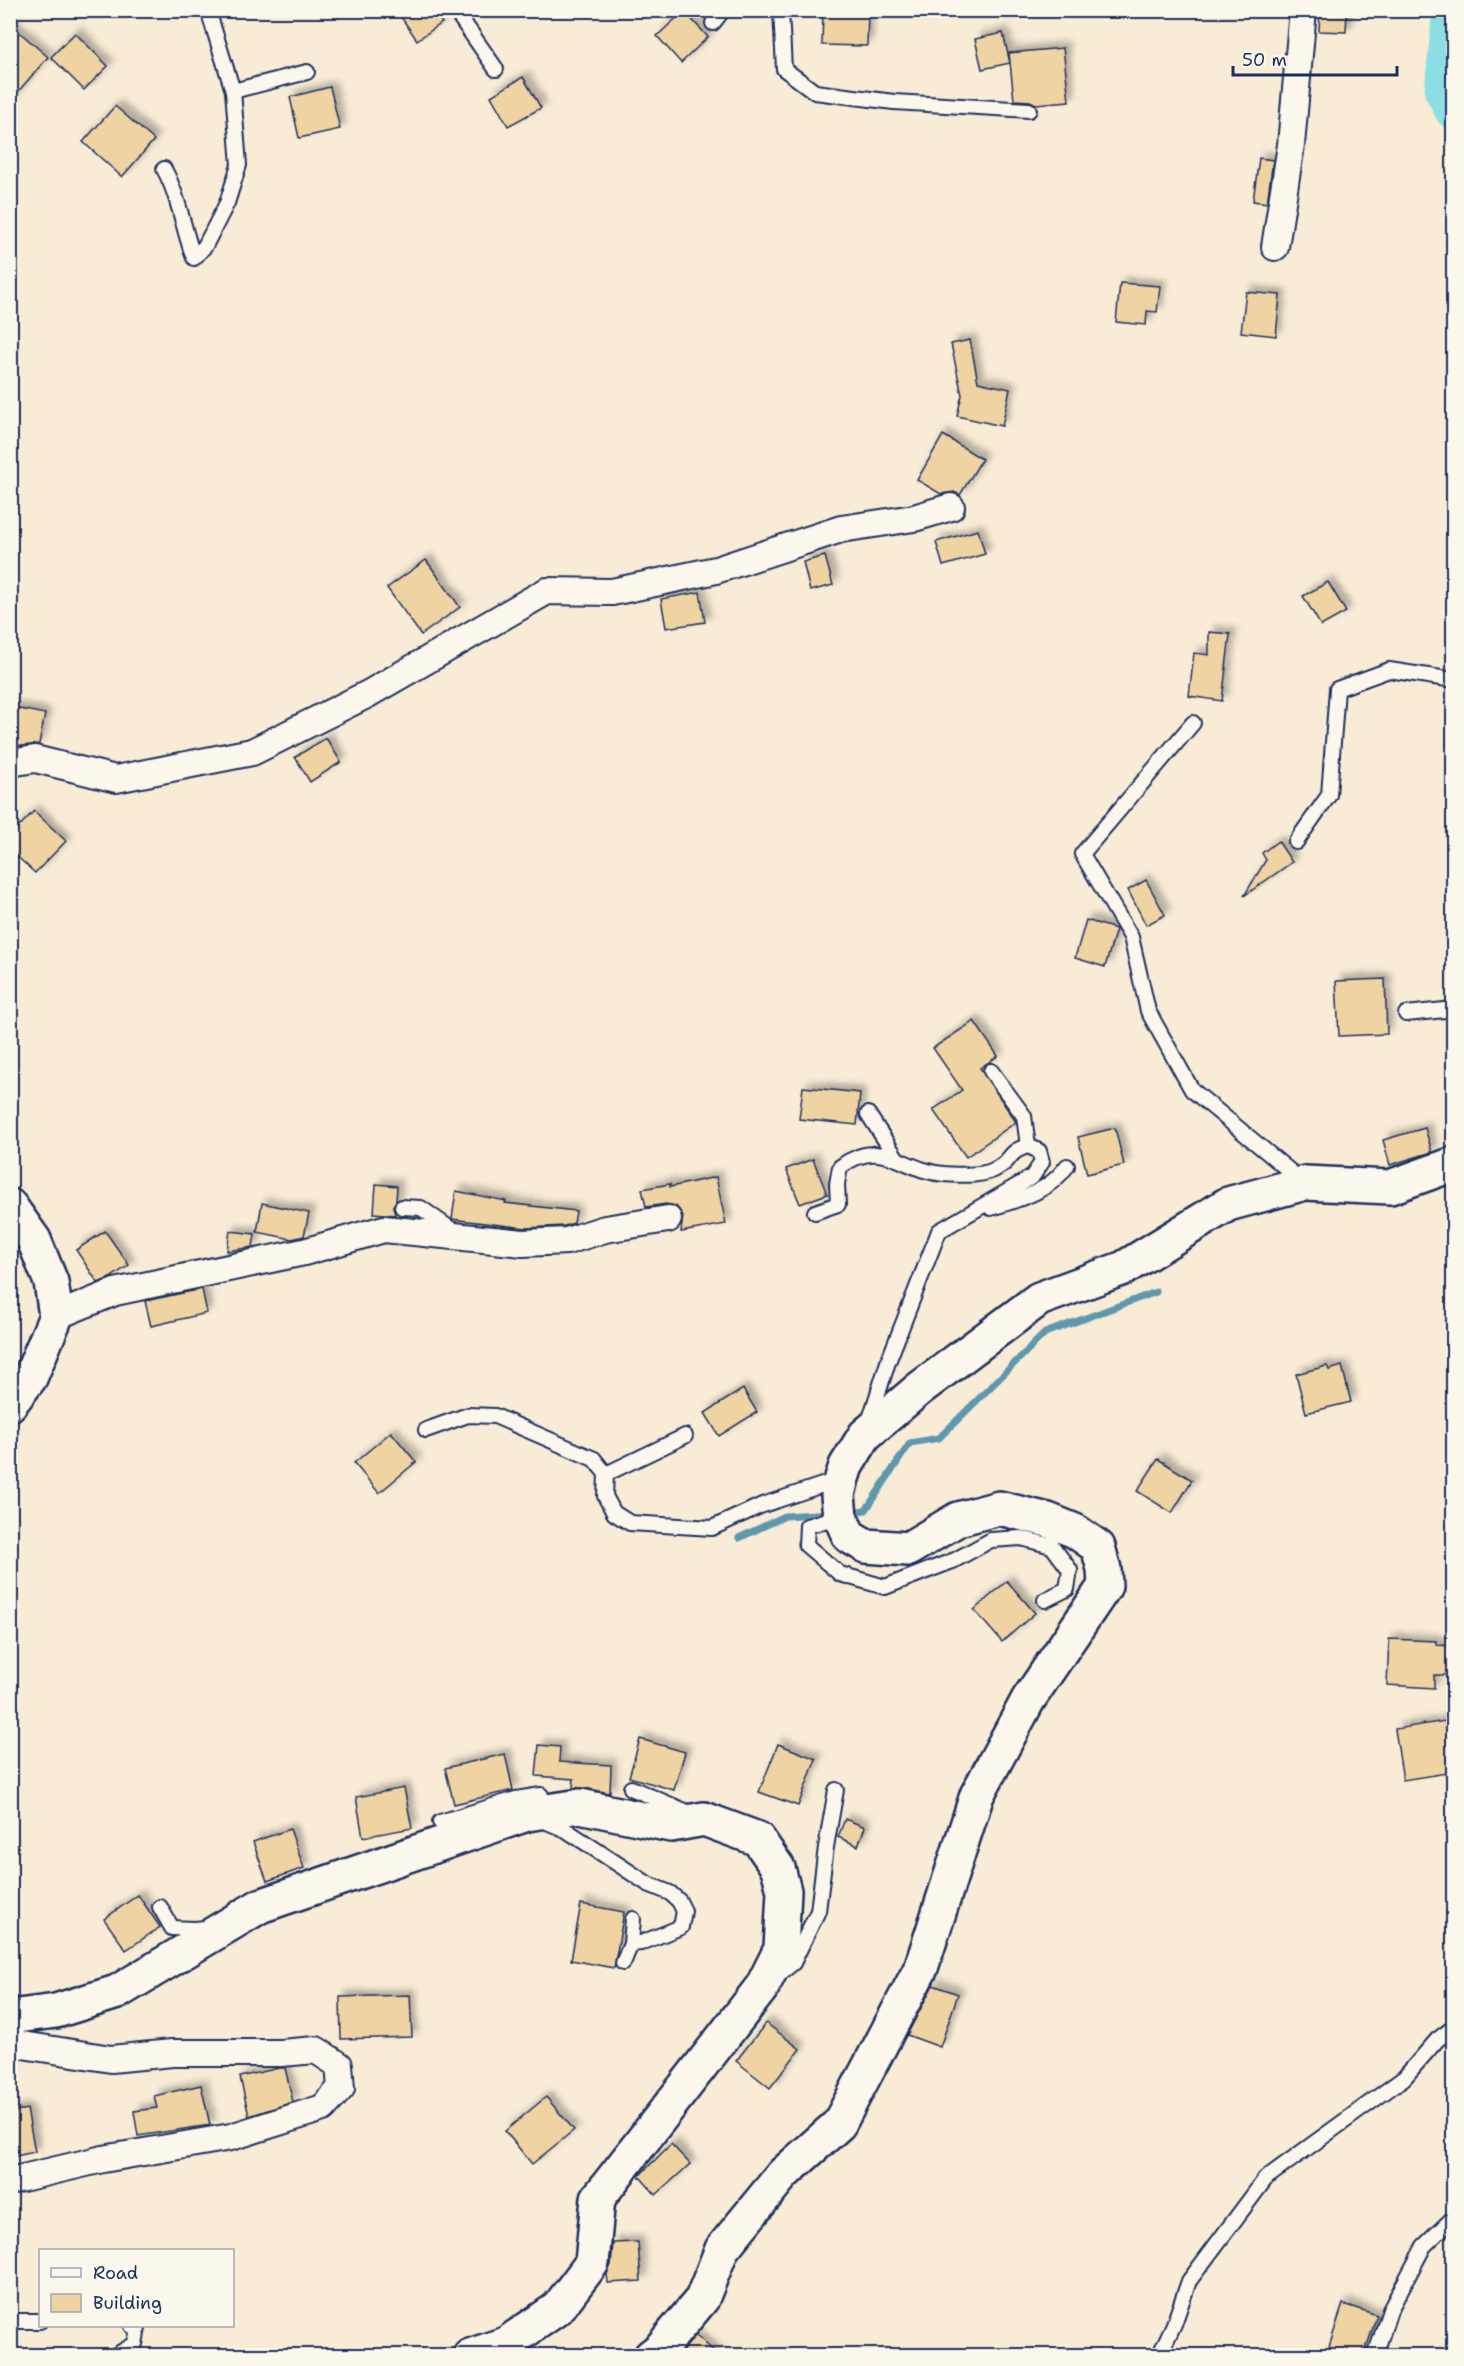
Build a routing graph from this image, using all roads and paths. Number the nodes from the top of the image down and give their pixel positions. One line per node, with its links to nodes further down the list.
1 (208, 10): 9 (lane)
2 (455, 10): 7 (lane)
3 (723, 10): 6 (lane)
4 (781, 10): 10 (lane)
5 (1303, 10): 12 (street)
6 (713, 23)
7 (496, 69)
8 (307, 72): 9 (lane)
9 (233, 91): 11 (lane)
10 (1029, 110)
11 (164, 169)
12 (1275, 247)
13 (951, 507): 16 (street)
14 (1454, 680): 17 (lane)
15 (1193, 723): 26 (lane)
16 (10, 763)
17 (1296, 842)
18 (1454, 1009): 19 (lane)
19 (1406, 1014)
20 (991, 1071): 22 (lane)
21 (867, 1114): 23 (lane)
22 (1028, 1146): 23 (lane); 30 (lane)
23 (896, 1157): 29 (lane)
24 (1454, 1164): 26 (street)
25 (1067, 1166): 30 (lane)
26 (1305, 1183): 36 (street)
27 (10, 1206): 33 (street)
28 (402, 1207): 32 (lane)
29 (815, 1212)
30 (969, 1214): 36 (lane)
31 (668, 1219): 32 (street)
32 (462, 1237): 33 (street)
33 (56, 1316): 34 (street)
34 (10, 1404)
35 (426, 1430): 38 (lane)
36 (865, 1435): 39 (street)
37 (685, 1436): 38 (lane)
38 (606, 1474): 39 (lane)
39 (842, 1478): 40 (street)
40 (840, 1516): 41 (lane); 65 (street)
41 (1045, 1600)
42 (631, 1788): 46 (lane)
43 (836, 1790): 54 (lane)
44 (580, 1806): 45 (street); 46 (street); 47 (lane)
45 (527, 1814): 47 (street); 52 (lane)
46 (704, 1819): 54 (street)
47 (437, 1834): 48 (lane); 51 (street)
48 (398, 1843)
49 (160, 1907): 51 (lane)
50 (633, 1919): 52 (lane)
51 (230, 1924): 55 (street)
52 (632, 1944): 53 (lane)
53 (623, 1964)
54 (762, 1987): 64 (street)
55 (10, 2017)
56 (1454, 2027): 66 (lane)
57 (10, 2043): 58 (street)
58 (10, 2181)
59 (1454, 2217): 67 (lane)
60 (10, 2321): 61 (lane)
61 (39, 2321)
62 (136, 2327): 63 (lane)
63 (114, 2355)
64 (470, 2355)
65 (651, 2355)
66 (1159, 2355)
67 (1375, 2355)

